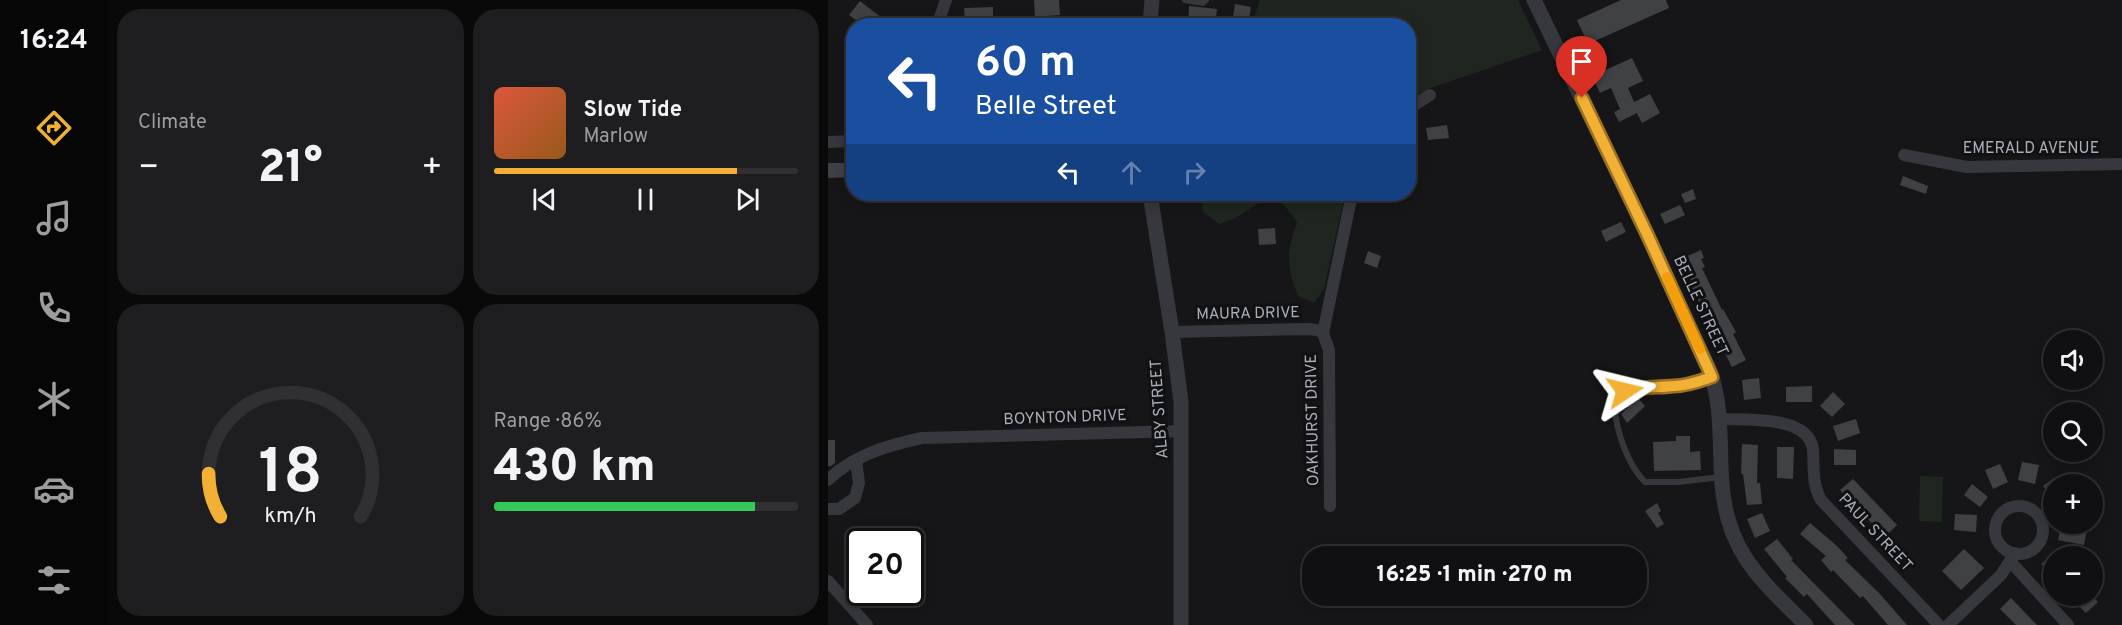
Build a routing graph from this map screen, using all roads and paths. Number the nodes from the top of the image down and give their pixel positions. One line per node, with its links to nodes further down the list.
1 (946, 0): 6 (street)
2 (1152, 0): 7 (street)
3 (1185, 0): 4 (lane)
4 (1206, 0)
5 (1534, 0): 18 (street, BELLE STREET)
6 (939, 18)
7 (1151, 18)
8 (1430, 95): 9 (street)
9 (1416, 104)
10 (846, 141): 11 (street)
11 (828, 142)
12 (1904, 155): 13 (street, EMERALD AVENUE)
13 (2122, 164)
14 (1151, 201): 16 (street, ALBY STREET)
15 (1351, 201): 17 (street, OAKHURST DRIVE)
16 (1172, 332): 17 (street, MAURA DRIVE); 20 (street, ALBY STREET)
17 (1323, 333): 24 (street, OAKHURST DRIVE)
18 (1712, 377): 19 (street, BELLE STREET); 22 (lane)
19 (1720, 419): 22 (street, BELLE STREET); 31 (street, PAUL STREET)
20 (1182, 431): 21 (street, BOYNTON DRIVE); 29 (street, ALBY STREET)
21 (856, 460): 23 (street, BOYNTON DRIVE); 25 (street)
22 (1722, 477): 30 (street, BELLE STREET)
23 (828, 480)
24 (1330, 506)
25 (828, 509)
26 (2012, 557): 26 (street); 32 (street); 33 (street)
27 (828, 581): 28 (street)
28 (867, 625)
29 (1181, 625)
30 (1806, 625)
31 (1939, 625)
32 (1948, 625)
33 (2068, 625)

